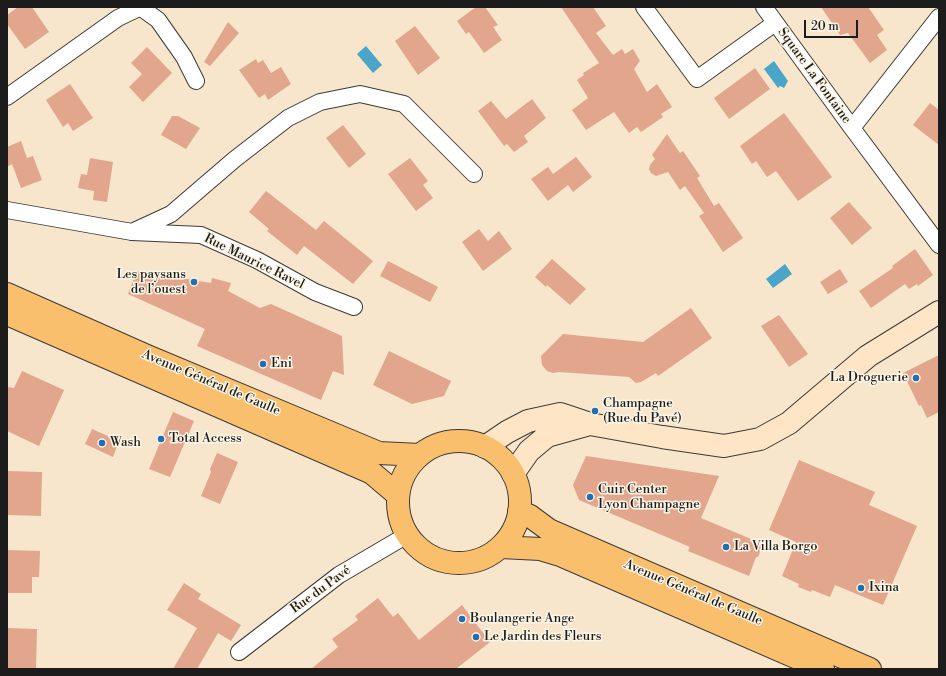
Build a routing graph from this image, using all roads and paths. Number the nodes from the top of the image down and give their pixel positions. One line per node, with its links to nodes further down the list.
1 (140, 7): 6 (street); 7 (street)
2 (644, 7): 5 (street, Square La Fontaine)
3 (764, 7): 5 (street, Square La Fontaine)
4 (939, 17): 8 (street)
5 (775, 23): 8 (street, Square La Fontaine)
6 (196, 82)
7 (7, 97)
8 (852, 128): 12 (street, Square La Fontaine)
9 (474, 174): 11 (street)
10 (7, 210): 11 (street, Rue Maurice Ravel)
11 (132, 232): 14 (street, Rue Maurice Ravel)
12 (939, 245)
13 (7, 294): 19 (main road, Avenue Général de Gaulle)
14 (354, 307)
15 (939, 312): 17 (street)
16 (7, 314): 21 (main road, Avenue Général de Gaulle)
17 (590, 424): 18 (street); 20 (street)
18 (485, 447): 19 (main road); 20 (main road)
19 (420, 455): 21 (main road)
20 (513, 474): 22 (main road)
21 (398, 494): 23 (main road)
22 (519, 511): 24 (main road); 27 (main road, Avenue Général de Gaulle)
23 (407, 535): 24 (main road); 25 (street, Rue du Pavé)
24 (501, 547): 26 (main road, Avenue Général de Gaulle)
25 (239, 652)
26 (823, 669)
27 (870, 669)

